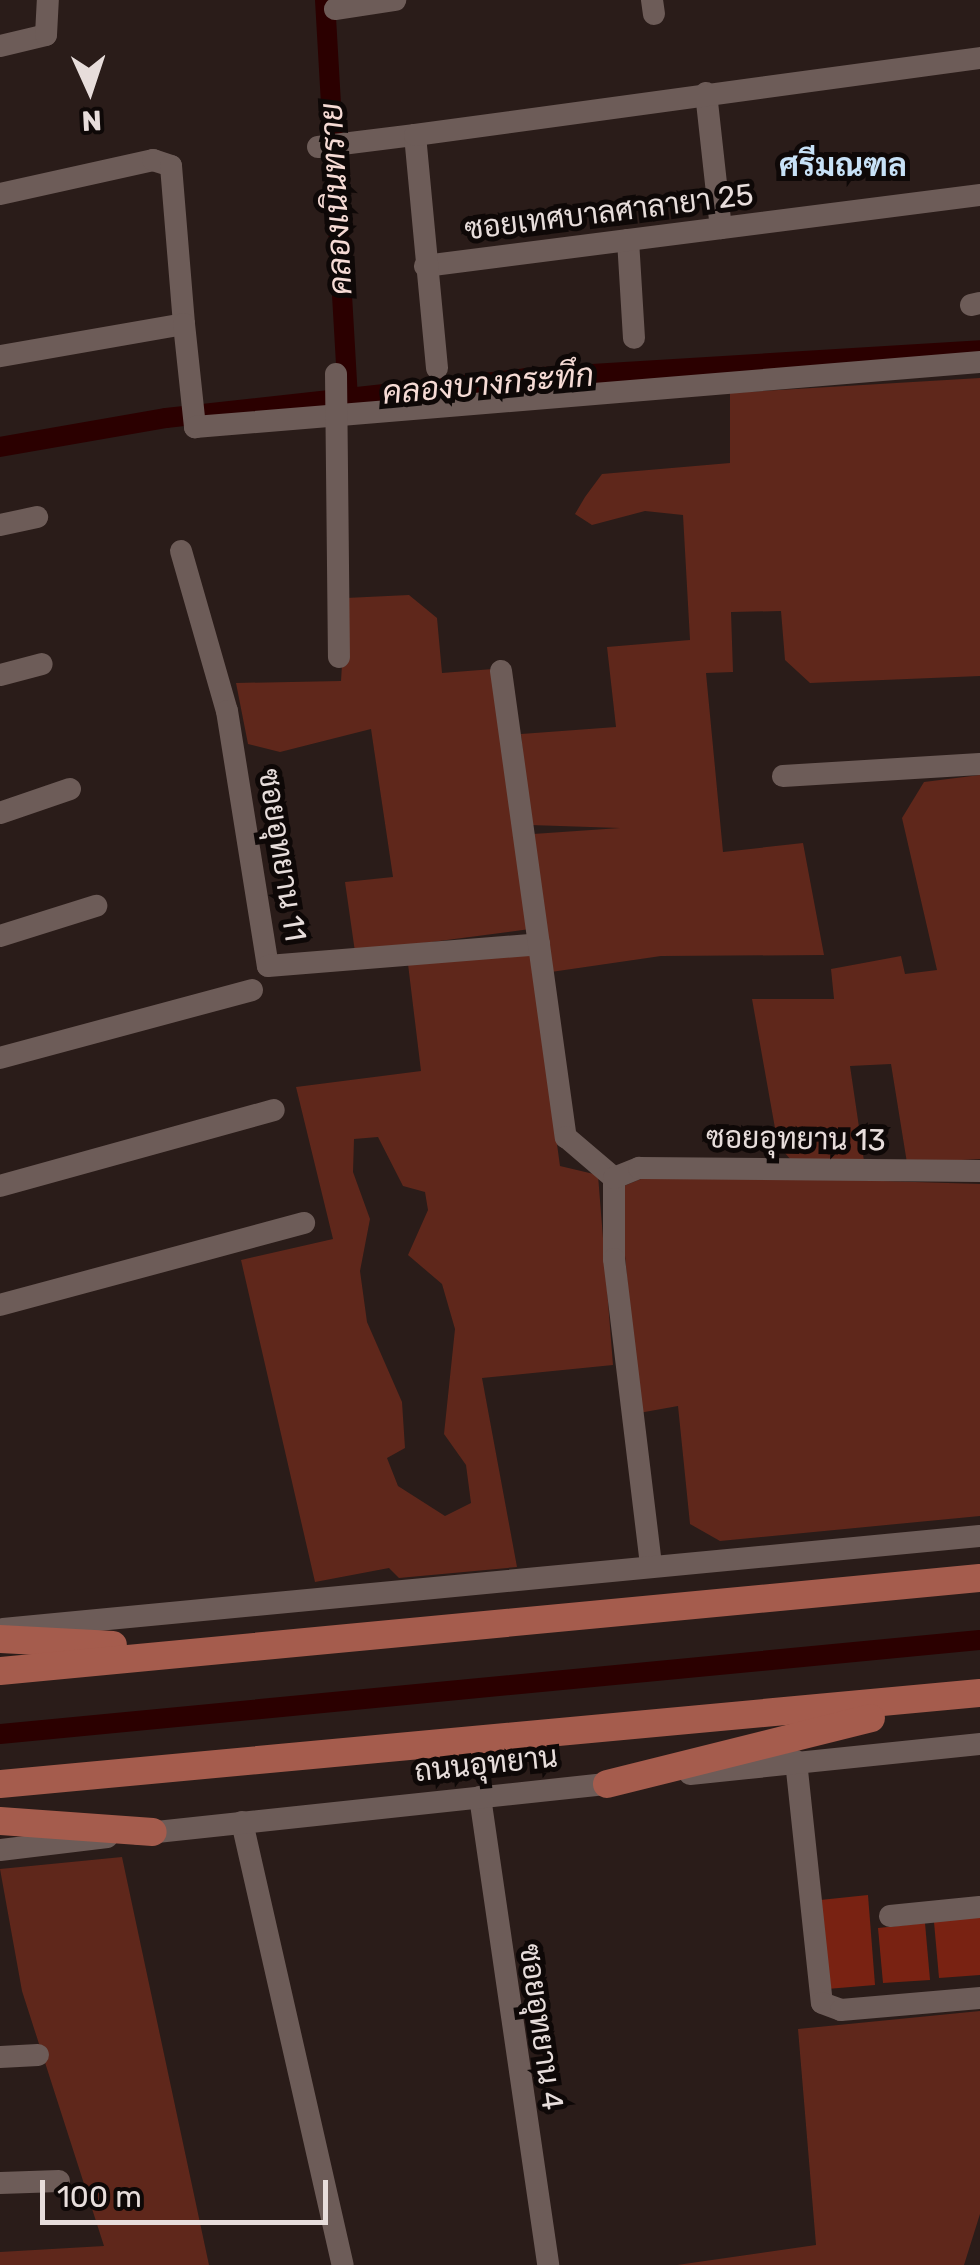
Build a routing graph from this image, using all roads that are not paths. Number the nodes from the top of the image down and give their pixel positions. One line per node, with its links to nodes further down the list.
1 (48, 0): 4 (street)
2 (396, 0): 3 (street)
3 (335, 8)
4 (0, 46)
5 (980, 58): 6 (street)
6 (706, 93): 7 (street); 11 (street)
7 (415, 135): 8 (street); 13 (street)
8 (326, 146)
9 (0, 194): 14 (street)
10 (980, 195): 11 (street, ซอยเทศบาลศาลายา 25)
11 (721, 228): 12 (street, ซอยเทศบาลศาลายา 25)
12 (628, 240): 13 (street, ซอยเทศบาลศาลายา 25); 15 (street)
13 (425, 266): 18 (street)
14 (184, 324): 16 (street); 20 (street)
15 (634, 338)
16 (0, 356)
17 (980, 362): 20 (street)
18 (437, 368)
19 (336, 374): 20 (street)
20 (336, 409): 24 (street)
21 (37, 517): 22 (street)
22 (0, 525)
23 (181, 550): 34 (street, ซอยอุทยาน 11)
24 (340, 657)
25 (42, 664): 27 (street)
26 (501, 671): 34 (street)
27 (0, 676)
28 (980, 764): 29 (street)
29 (783, 776)
30 (70, 789): 31 (street)
31 (0, 812)
32 (96, 906): 33 (street)
33 (0, 936)
34 (538, 944): 39 (street)
35 (252, 990): 36 (street)
36 (0, 1058)
37 (274, 1110): 40 (street)
38 (980, 1172): 39 (street, ซอยอุทยาน 13)
39 (614, 1178): 44 (street)
40 (0, 1186)
41 (304, 1223): 42 (street)
42 (0, 1305)
43 (980, 1536): 44 (street)
44 (651, 1567): 46 (street)
45 (980, 1578): 48 (main road)
46 (0, 1630)
47 (0, 1639): 48 (main road)
48 (246, 1648): 49 (main road)
49 (0, 1671)
50 (980, 1695): 53 (main road, ถนนอุทยาน); 54 (main road)
51 (980, 1744): 52 (street, ถนนอุทยาน)
52 (796, 1761): 54 (street, ถนนอุทยาน); 62 (street)
53 (0, 1784)
54 (607, 1784): 55 (street, ถนนอุทยาน)
55 (480, 1797): 57 (street, ถนนอุทยาน); 68 (street, ซอยอุทยาน 4)
56 (0, 1821): 58 (main road)
57 (242, 1822): 58 (street, ถนนอุทยาน); 67 (street)
58 (153, 1832): 59 (street, ถนนอุทยาน)
59 (0, 1850)
60 (980, 1907): 61 (street)
61 (890, 1916)
62 (980, 1998)
63 (38, 2055): 64 (street)
64 (0, 2056)
65 (60, 2181): 66 (street)
66 (0, 2183)
67 (343, 2265)
68 (548, 2265)

